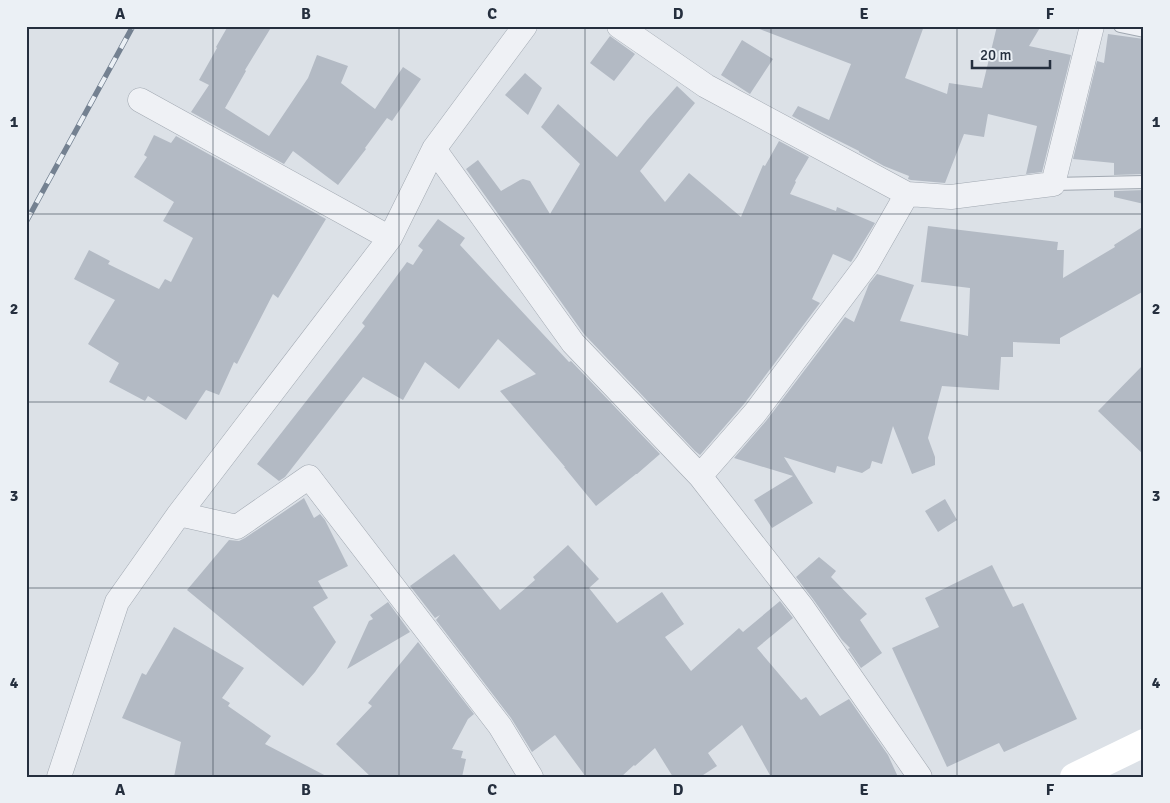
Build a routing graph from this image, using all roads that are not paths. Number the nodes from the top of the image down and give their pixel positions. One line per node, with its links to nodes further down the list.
1 (525, 26): 7 (street)
2 (619, 26): 10 (street)
3 (1092, 26): 9 (street)
4 (1120, 26): 5 (lane)
5 (1144, 31)
6 (140, 100): 11 (street)
7 (434, 148): 11 (street); 12 (street)
8 (1144, 182): 9 (lane)
9 (1052, 184): 10 (street)
10 (907, 194): 12 (street)
11 (390, 238): 13 (street)
12 (700, 476): 17 (street)
13 (179, 514): 15 (street); 16 (street)
14 (1144, 743): 18 (main road)
15 (59, 777)
16 (531, 777)
17 (920, 777)
18 (1074, 777)

